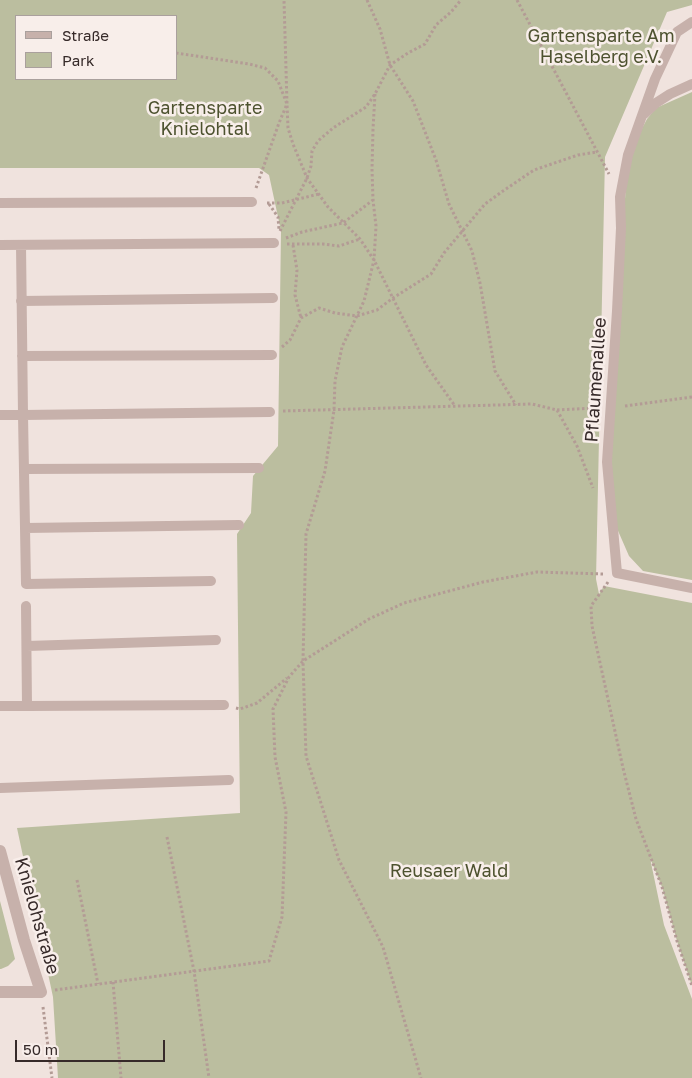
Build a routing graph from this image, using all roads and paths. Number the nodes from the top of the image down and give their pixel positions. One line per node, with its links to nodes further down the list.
1 (284, 0): 10 (path)
2 (367, 0): 7 (path)
3 (461, 0): 7 (path)
4 (517, 0): 12 (path)
5 (692, 22): 11 (lane, Pflaumenallee)
6 (178, 53): 10 (path)
7 (390, 65): 9 (path); 22 (path)
8 (692, 84): 11 (lane, Pflaumenallee)
9 (376, 94): 13 (path); 17 (path)
10 (287, 104): 13 (path); 18 (path)
11 (643, 115): 15 (lane, Pflaumenallee)
12 (597, 152): 15 (path); 22 (path)
13 (307, 178): 14 (path); 16 (path)
14 (318, 194): 16 (path); 21 (path)
15 (620, 197): 48 (lane, Pflaumenallee)
16 (296, 199): 20 (path); 23 (path)
17 (373, 200): 21 (path); 29 (path)
18 (252, 202): 19 (lane); 20 (path)
19 (0, 203)
20 (269, 204): 23 (path)
21 (343, 223): 24 (path); 25 (path)
22 (463, 231): 31 (path); 37 (path)
23 (279, 232): 25 (path)
24 (360, 239): 28 (path); 29 (path)
25 (274, 243): 27 (lane); 28 (path)
26 (0, 245): 27 (lane)
27 (21, 245): 32 (lane)
28 (293, 245): 34 (path)
29 (374, 260): 31 (path); 33 (path)
30 (273, 298): 32 (lane)
31 (393, 298): 33 (path); 38 (path)
32 (21, 301): 36 (lane)
33 (357, 316): 34 (path); 39 (path)
34 (301, 318): 35 (path)
35 (272, 355): 36 (lane)
36 (22, 356): 41 (lane)
37 (516, 404): 38 (path); 45 (path)
38 (456, 406): 39 (path)
39 (334, 410): 40 (path); 54 (path)
40 (270, 412): 41 (lane)
41 (23, 415): 42 (lane); 44 (lane)
42 (0, 416)
43 (259, 468): 44 (lane)
44 (24, 469): 47 (lane)
45 (596, 494)
46 (239, 525): 47 (lane)
47 (25, 528): 49 (lane)
48 (617, 573): 50 (lane); 54 (path); 67 (path)
49 (211, 581)
50 (692, 588)
51 (26, 606): 53 (lane)
52 (216, 640): 53 (lane)
53 (27, 646): 58 (lane)
54 (303, 661): 55 (path); 73 (path)
55 (288, 677): 56 (path); 64 (path)
56 (224, 705): 58 (lane)
57 (0, 706): 58 (lane)
58 (27, 706)
59 (229, 780): 60 (lane)
60 (0, 788)
61 (168, 836): 64 (path)
62 (0, 850): 69 (street, Knielohstraße)
63 (77, 880): 66 (path)
64 (194, 971): 65 (path); 72 (path)
65 (113, 982): 66 (path); 71 (path)
66 (98, 984): 69 (path)
67 (692, 986)
68 (0, 992): 69 (street)
69 (41, 992): 70 (path)
70 (52, 1078)
71 (121, 1078)
72 (209, 1078)
73 (420, 1078)

